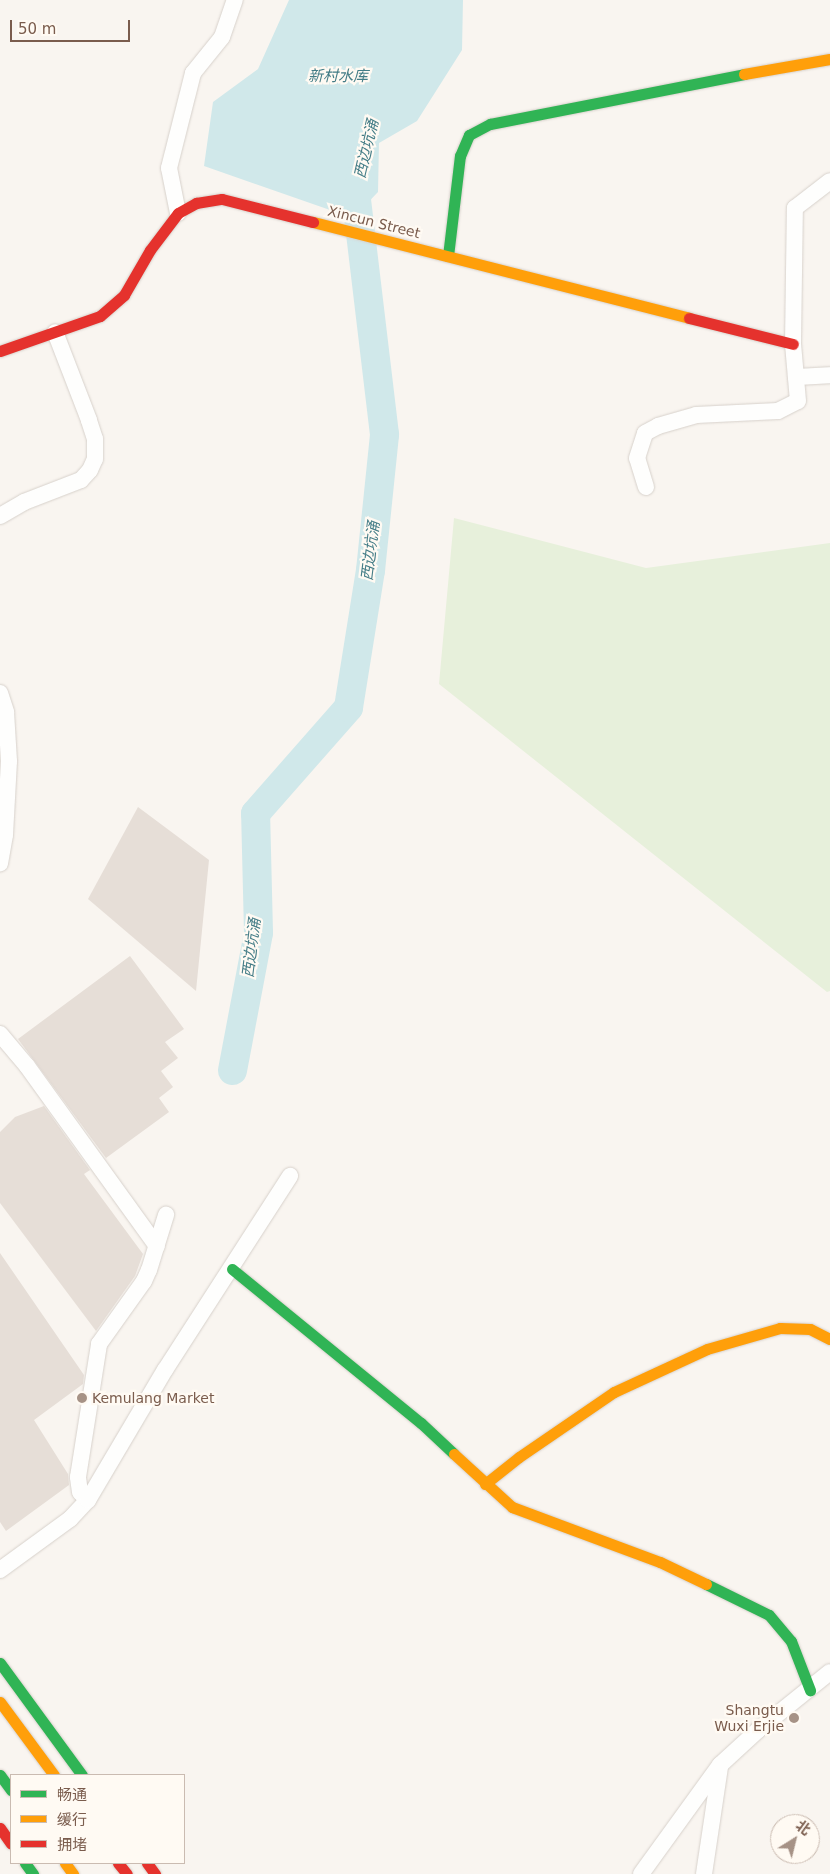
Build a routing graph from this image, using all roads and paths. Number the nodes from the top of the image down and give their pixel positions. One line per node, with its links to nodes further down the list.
1 (235, 0): 4 (street)
2 (830, 58): 5 (main road)
3 (830, 181): 7 (street)
4 (178, 214): 5 (main road, Xincun Street); 6 (main road, Xincun Street)
5 (448, 256): 7 (main road, Xincun Street)
6 (55, 332): 8 (main road, Xincun Street); 12 (street)
7 (793, 344): 10 (street)
8 (0, 351)
9 (830, 374): 10 (street)
10 (796, 377): 11 (street)
11 (646, 487)
12 (0, 516)
13 (0, 693): 14 (street)
14 (0, 864)
15 (2, 1029): 18 (street)
16 (290, 1176): 19 (street)
17 (166, 1215): 18 (street)
18 (157, 1246): 22 (street)
19 (232, 1269): 21 (main road); 22 (street)
20 (830, 1339): 21 (main road)
21 (485, 1484): 26 (main road)
22 (88, 1500): 23 (street)
23 (0, 1570)
24 (0, 1663): 30 (main road)
25 (830, 1672): 26 (street)
26 (810, 1690): 28 (street)
27 (0, 1702): 29 (main road)
28 (720, 1765): 37 (street); 38 (street)
29 (53, 1774)
30 (81, 1774)
31 (0, 1775): 32 (main road)
32 (10, 1789)
33 (0, 1828): 34 (main road)
34 (10, 1843)
35 (119, 1864): 36 (main road)
36 (127, 1874)
37 (641, 1874)
38 (704, 1874)

